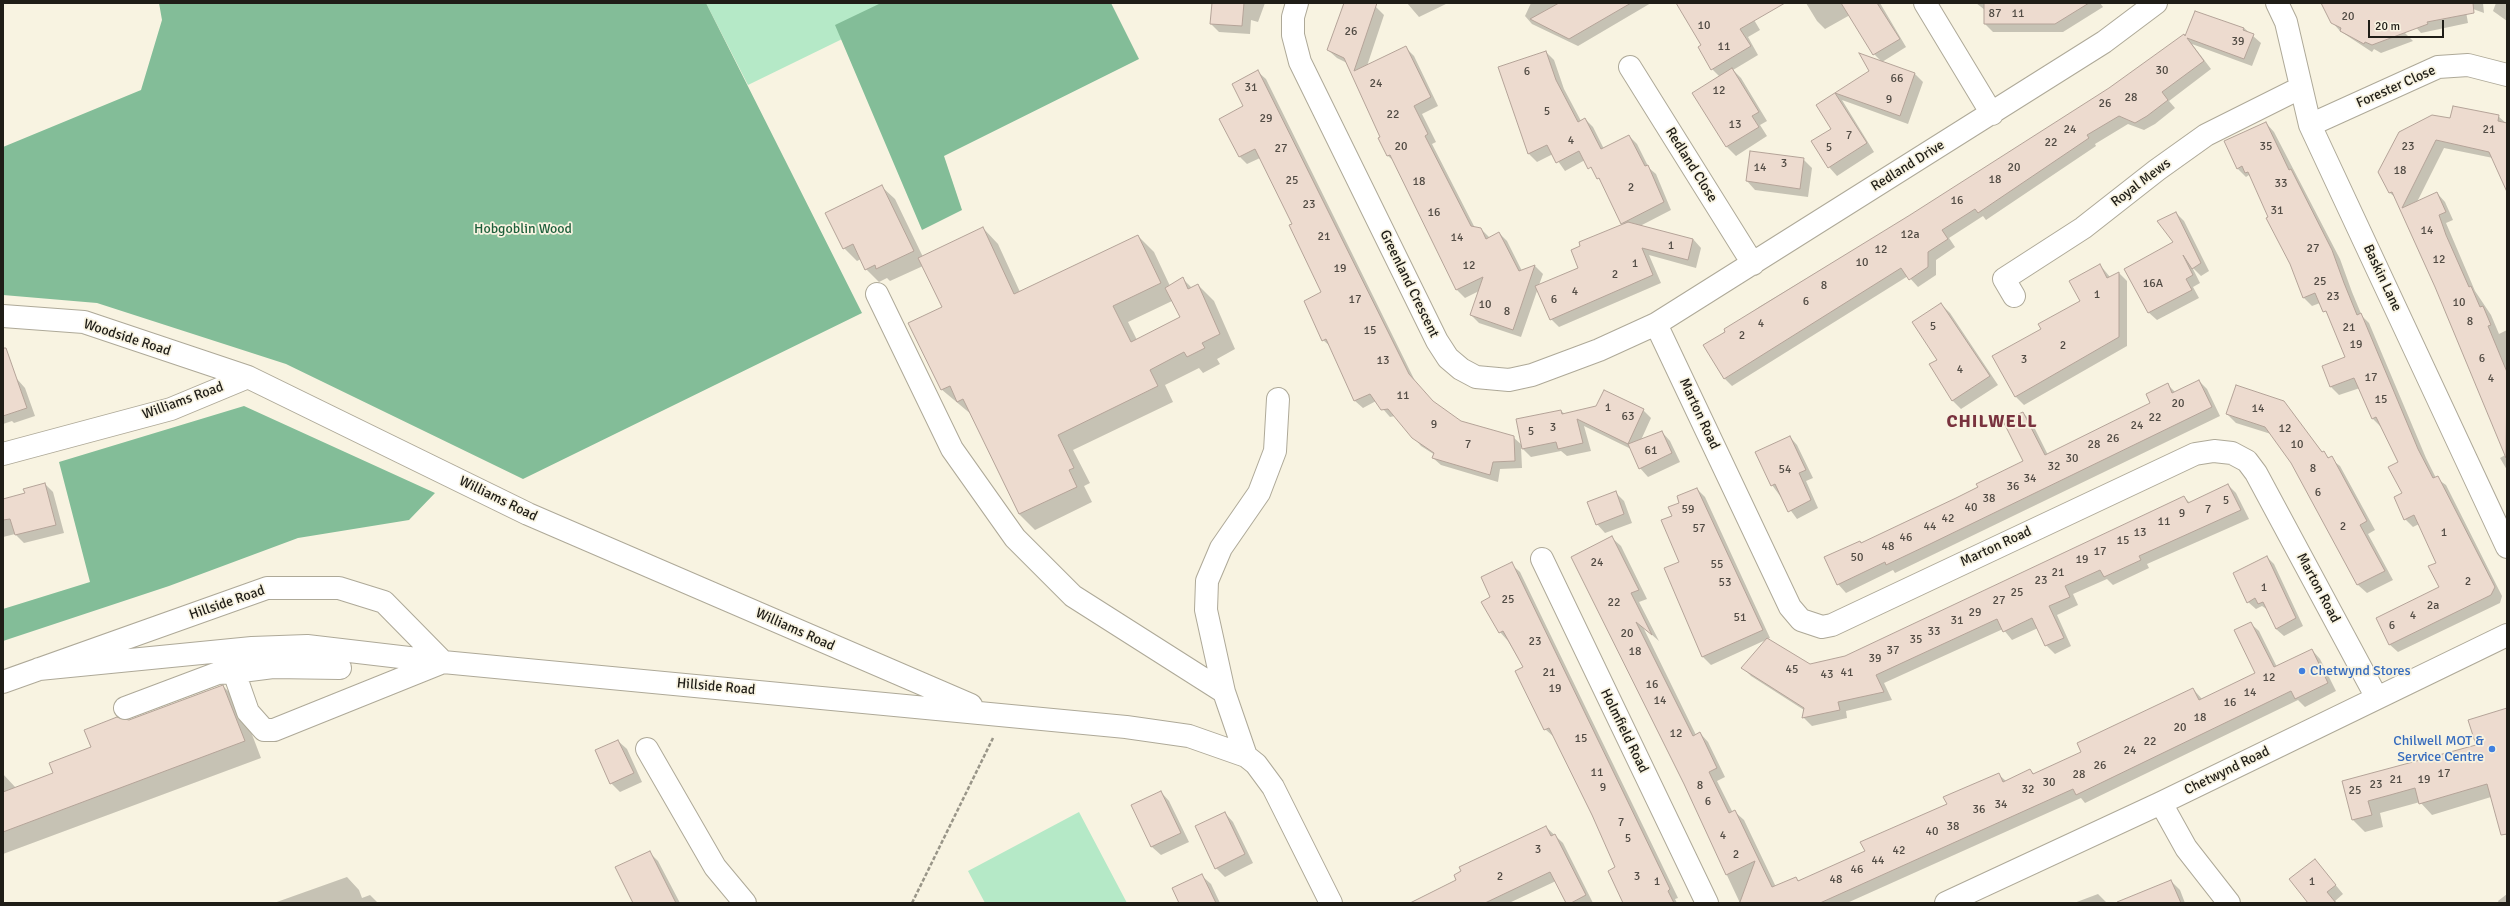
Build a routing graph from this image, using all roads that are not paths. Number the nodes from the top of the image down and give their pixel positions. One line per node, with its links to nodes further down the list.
1 (1297, 3): 14 (street, Greenland Crescent)
2 (1925, 3): 8 (street)
3 (2156, 3): 8 (street, Redland Drive)
4 (2277, 3): 7 (street, Baskin Lane)
5 (1630, 67): 10 (street, Redland Close)
6 (2507, 75): 9 (street, Forester Close)
7 (2300, 88): 9 (street, Baskin Lane); 12 (street, Royal Mews)
8 (1992, 114): 10 (street, Redland Drive)
9 (2310, 125): 18 (street, Baskin Lane)
10 (1753, 264): 14 (street, Redland Drive)
11 (877, 294): 26 (street)
12 (2014, 296)
13 (3, 316): 15 (street, Woodside Road)
14 (1656, 324): 27 (street, Marton Road)
15 (248, 377): 17 (street, Williams Road); 29 (street, Williams Road)
16 (1278, 399): 26 (street)
17 (3, 454)
18 (2507, 547)
19 (1542, 559): 35 (street, Holmfield Road)
20 (2507, 635): 27 (street, Chetwynd Road)
21 (443, 662): 23 (street, Hillside Road); 23 (street, Hillside Road); 24 (street); 29 (street, Hillside Road)
22 (340, 668): 24 (street)
23 (40, 669): 25 (street, Hillside Road)
24 (234, 672): 28 (street)
25 (3, 682)
26 (1224, 692): 31 (street)
27 (2377, 698): 32 (street, Chetwynd Road)
28 (125, 708)
29 (997, 714): 31 (street, Hillside Road)
30 (647, 750): 33 (street)
31 (1246, 756): 34 (street)
32 (2161, 803): 36 (street, Chetwynd Road); 37 (street)
33 (745, 903)
34 (1331, 903)
35 (1707, 903)
36 (1946, 903)
37 (2229, 903)

